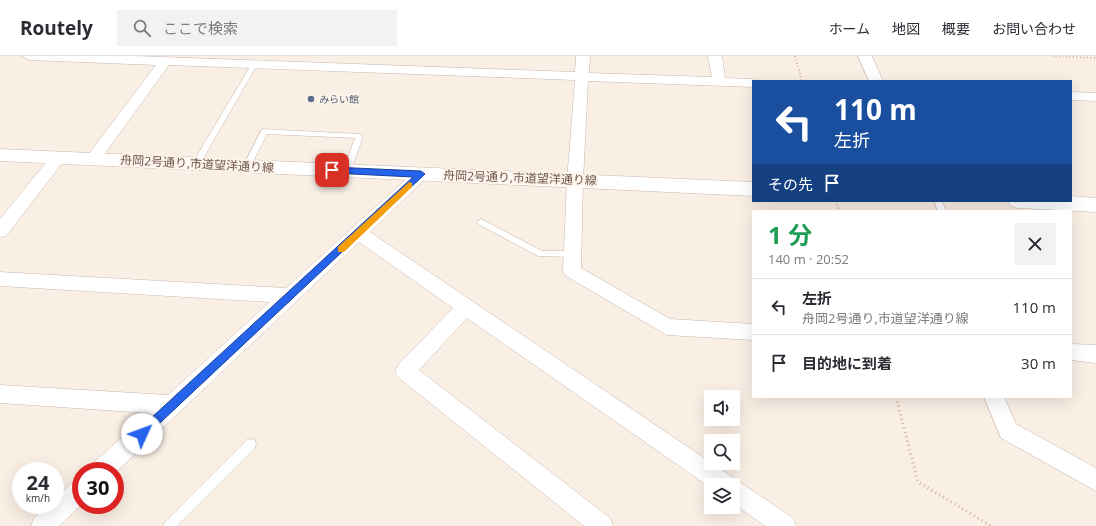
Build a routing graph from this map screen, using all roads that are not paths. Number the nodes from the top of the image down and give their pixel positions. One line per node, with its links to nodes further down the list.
1 (29, 56): 5 (street)
2 (583, 56): 7 (street)
3 (715, 56): 9 (street)
4 (865, 56): 8 (street)
5 (164, 62): 6 (street); 15 (street)
6 (254, 65): 7 (street); 16 (lane)
7 (582, 76): 9 (street); 20 (street)
8 (876, 80)
9 (719, 82): 10 (street)
10 (752, 83)
11 (1072, 96): 12 (street)
12 (1096, 97)
13 (0, 155): 14 (street, 舟岡2号通り,市道望洋通り線)
14 (58, 158): 15 (street, 舟岡2号通り,市道望洋通り線); 25 (street)
15 (93, 159): 16 (street, 舟岡2号通り,市道望洋通り線)
16 (196, 164): 17 (street, 舟岡2号通り,市道望洋通り線)
17 (247, 166): 18 (street, 舟岡2号通り,市道望洋通り線); 18 (lane)
18 (347, 171): 19 (street, 舟岡2号通り,市道望洋通り線)
19 (421, 174): 20 (street, 舟岡2号通り,市道望洋通り線); 26 (street)
20 (575, 181): 21 (street, 舟岡2号通り,市道望洋通り線); 27 (street)
21 (752, 188)
22 (1038, 202): 23 (street)
23 (1096, 205)
24 (481, 222): 27 (lane)
25 (0, 231)
26 (359, 233): 29 (street); 30 (street)
27 (572, 254): 31 (street)
28 (0, 279): 29 (street)
29 (289, 296): 36 (street)
30 (466, 307): 39 (street); 45 (street)
31 (752, 332)
32 (1072, 352): 33 (street)
33 (1096, 354)
34 (0, 394): 36 (street)
35 (994, 398): 40 (street)
36 (172, 405): 38 (street)
37 (251, 444): 44 (lane)
38 (111, 462)
39 (715, 478)
40 (1096, 480)
41 (740, 495): 46 (street)
42 (72, 498): 43 (street)
43 (42, 526)
44 (169, 526)
45 (602, 526)
46 (785, 526)

